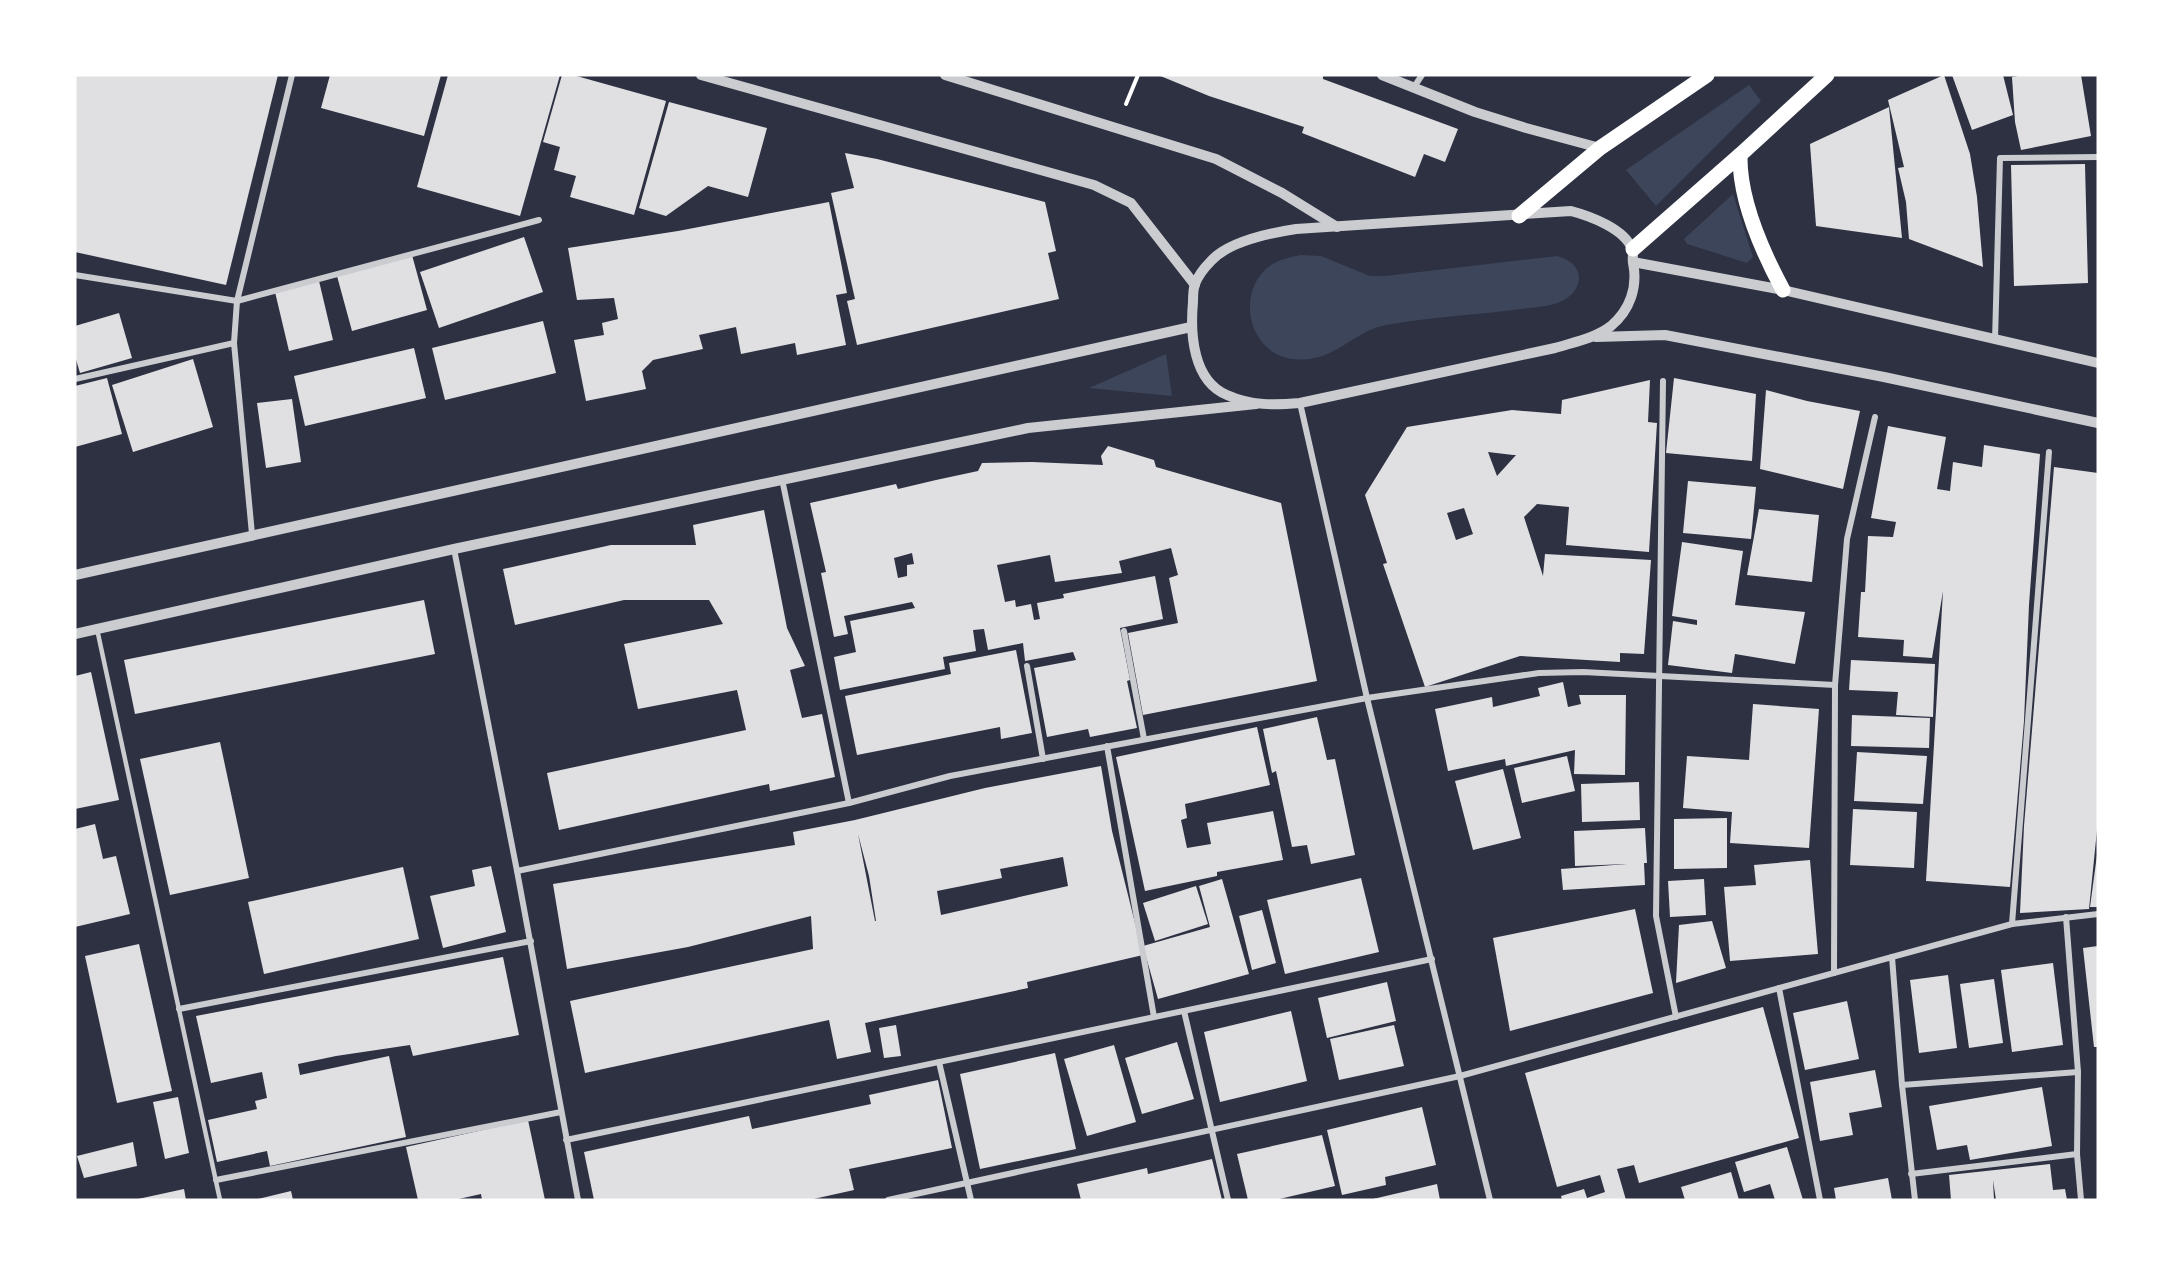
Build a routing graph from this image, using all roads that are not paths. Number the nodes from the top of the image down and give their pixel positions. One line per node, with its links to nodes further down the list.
1 (292, 75): 19 (street)
2 (701, 75): 17 (street)
3 (945, 75): 14 (street)
4 (1382, 75): 8 (street)
5 (1422, 75): 8 (street)
6 (1707, 75): 9 (main road)
7 (1827, 75): 10 (main road)
8 (1414, 87): 9 (street)
9 (1600, 148): 12 (main road)
10 (1740, 155): 15 (main road); 18 (main road)
11 (2098, 157): 22 (street)
12 (1519, 216): 14 (street); 15 (street)
13 (539, 220): 19 (street)
14 (1337, 227): 17 (street)
15 (1633, 256): 18 (street); 21 (street)
16 (75, 275): 19 (street)
17 (1195, 285): 20 (street)
18 (1782, 290): 22 (street)
19 (237, 301): 23 (street)
20 (1191, 327): 28 (street); 33 (street)
21 (1593, 337): 27 (street); 30 (street)
22 (1995, 340): 24 (street)
23 (234, 343): 25 (street); 33 (street)
24 (2098, 363)
25 (75, 379)
26 (1663, 381): 40 (street)
27 (1300, 403): 28 (street); 42 (street)
28 (1256, 404): 32 (street)
29 (1875, 417): 41 (street)
30 (2098, 423)
31 (2049, 452): 50 (street)
32 (782, 479): 34 (street); 46 (street)
33 (252, 534): 35 (street)
34 (454, 549): 36 (street); 47 (street)
35 (75, 575)
36 (97, 629): 38 (street); 56 (lane)
37 (1124, 631): 43 (street)
38 (75, 634)
39 (1027, 666): 45 (street)
40 (1658, 678): 41 (street); 42 (street); 59 (street)
41 (1835, 685): 54 (street)
42 (1366, 698): 43 (street); 53 (street)
43 (1144, 740): 44 (street)
44 (1107, 746): 45 (street); 58 (street)
45 (1043, 759): 46 (street)
46 (849, 803): 47 (street)
47 (518, 871): 51 (street)
48 (2098, 914): 49 (street)
49 (2066, 916): 50 (street); 61 (street)
50 (2012, 924): 52 (street)
51 (531, 941): 56 (street); 64 (street)
52 (1892, 957): 54 (street); 63 (street)
53 (1432, 959): 57 (street); 62 (street)
54 (1834, 973): 55 (street)
55 (1779, 988): 59 (street); 77 (street)
56 (179, 1009): 69 (lane)
57 (1184, 1011): 58 (street); 65 (street)
58 (1154, 1017): 60 (street)
59 (1676, 1017): 62 (street)
60 (939, 1062): 66 (street); 70 (street)
61 (2078, 1072): 63 (street); 67 (street)
62 (1460, 1076): 65 (street); 76 (street)
63 (1902, 1085): 68 (street)
64 (561, 1112): 66 (street); 69 (street)
65 (1211, 1130): 70 (street); 75 (street)
66 (566, 1140): 72 (street)
67 (2077, 1154): 68 (street); 79 (street)
68 (1911, 1174): 78 (street)
69 (216, 1180): 71 (lane)
70 (967, 1183): 73 (street); 74 (street)
71 (220, 1200)
72 (578, 1200)
73 (888, 1200)
74 (971, 1200)
75 (1227, 1200)
76 (1490, 1200)
77 (1820, 1200)
78 (1915, 1200)
79 (2081, 1200)

